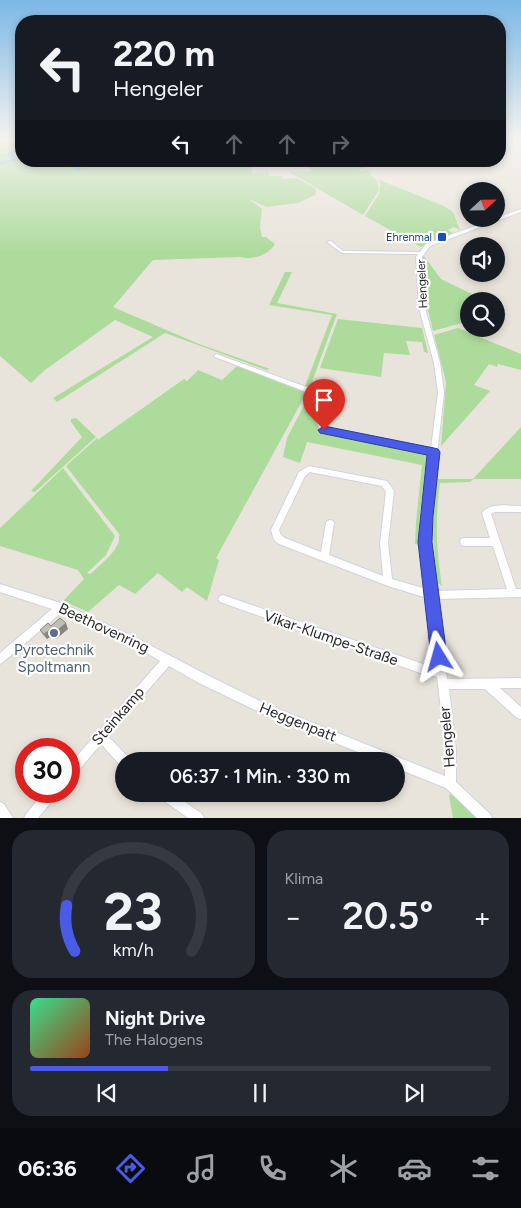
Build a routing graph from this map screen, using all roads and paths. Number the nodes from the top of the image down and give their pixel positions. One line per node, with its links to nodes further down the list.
1 (521, 210): 3 (street, Hengeler)
2 (329, 242): 3 (street)
3 (420, 253): 5 (street, Hengeler)
4 (217, 356): 5 (street)
5 (434, 452): 14 (street, Hengeler)
6 (521, 508): 9 (street)
7 (330, 523): 10 (street)
8 (464, 542): 9 (street)
9 (495, 542): 13 (street)
10 (324, 557): 11 (street); 11 (street)
11 (388, 582): 14 (street)
12 (0, 588): 16 (street, Beethovenring)
13 (517, 594): 14 (street)
14 (431, 595): 19 (street, Hengeler)
15 (223, 599): 19 (street, Vikar-Klumpe-Straße)
16 (61, 607): 17 (street); 18 (street, Beethovenring)
17 (0, 659)
18 (167, 660): 20 (street, Beethovenring); 24 (street, Steinkamp)
19 (442, 678): 21 (street, Vikar-Klumpe-Straße); 27 (street, Hengeler)
20 (202, 679): 27 (street, Heggenpatt)
21 (486, 683): 22 (street, Vikar-Klumpe-Straße); 23 (street)
22 (521, 683)
23 (521, 714)
24 (101, 736): 25 (street); 26 (street, Steinkamp)
25 (116, 752)
26 (80, 760)
27 (450, 784): 34 (street)
28 (175, 802): 33 (street)
29 (43, 803): 32 (street)
30 (0, 808): 31 (street)
31 (7, 818)
32 (30, 818)
33 (198, 818)
34 (486, 818)

